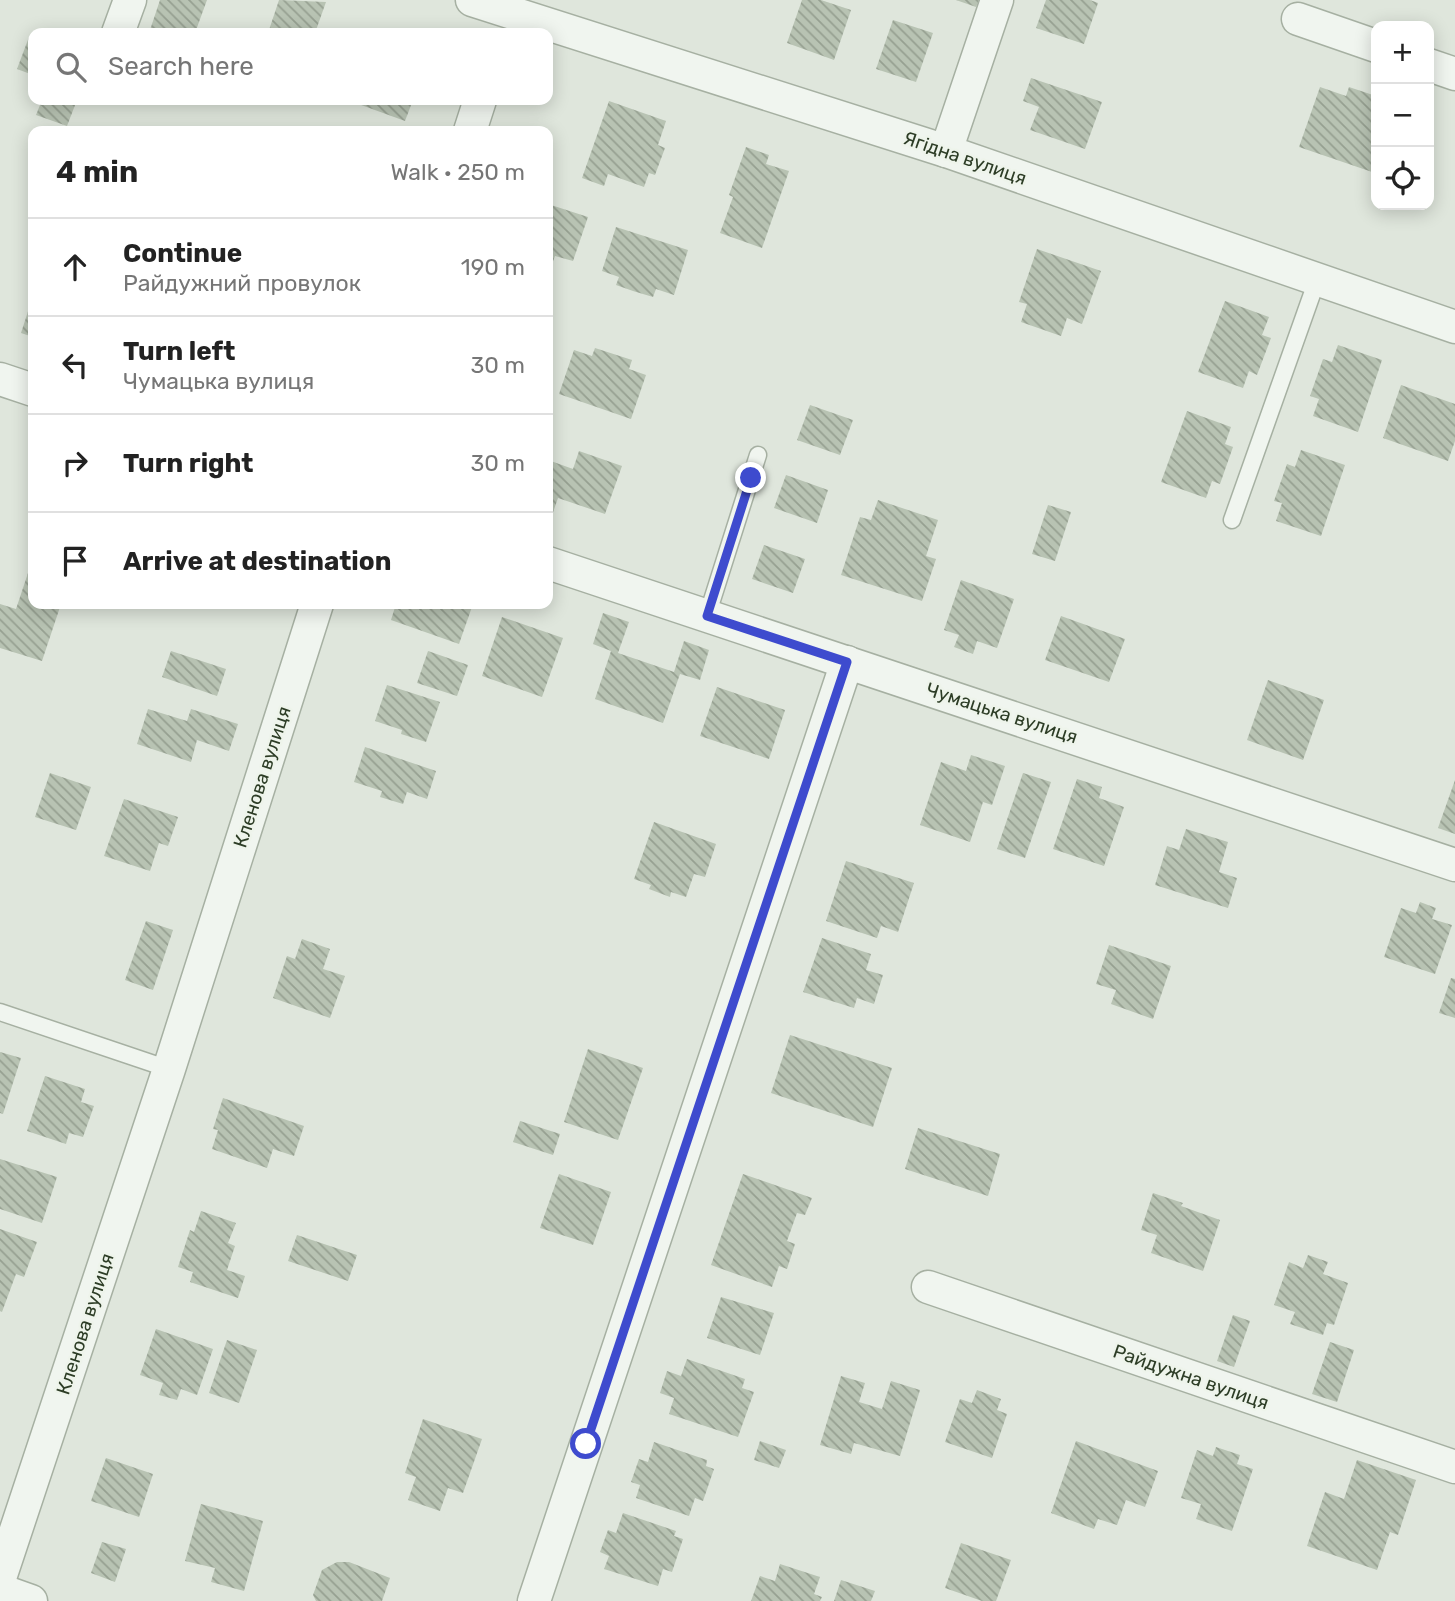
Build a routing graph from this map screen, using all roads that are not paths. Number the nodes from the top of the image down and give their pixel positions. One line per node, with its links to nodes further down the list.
1 (130, 0): 6 (street)
2 (472, 0): 4 (street, Ягідна вулиця)
3 (997, 0): 14 (street)
4 (507, 15): 7 (street, Ягідна вулиця)
5 (1298, 19): 9 (street)
6 (120, 28)
7 (549, 28)
8 (553, 29): 14 (street, Ягідна вулиця)
9 (1371, 44)
10 (1434, 67): 11 (street)
11 (1455, 74)
12 (478, 105): 13 (street)
13 (472, 126)
14 (946, 151): 15 (street, Ягідна вулиця)
15 (1317, 280): 16 (street, Ягідна вулиця); 20 (lane)
16 (1455, 327)
17 (0, 379): 18 (street)
18 (28, 388)
19 (758, 455): 23 (lane)
20 (1232, 520)
21 (553, 565): 23 (street, Чумацька вулиця)
22 (315, 609): 27 (street, Кленова вулиця)
23 (707, 616): 24 (street, Чумацька вулиця)
24 (847, 662): 25 (street, Чумацька вулиця); 33 (street)
25 (1455, 865)
26 (0, 1012): 27 (lane)
27 (169, 1069): 30 (street, Кленова вулиця)
28 (928, 1287): 29 (street, Райдужна вулиця)
29 (1455, 1467)
30 (0, 1578)
31 (0, 1590): 32 (street)
32 (31, 1601)
33 (534, 1601)

